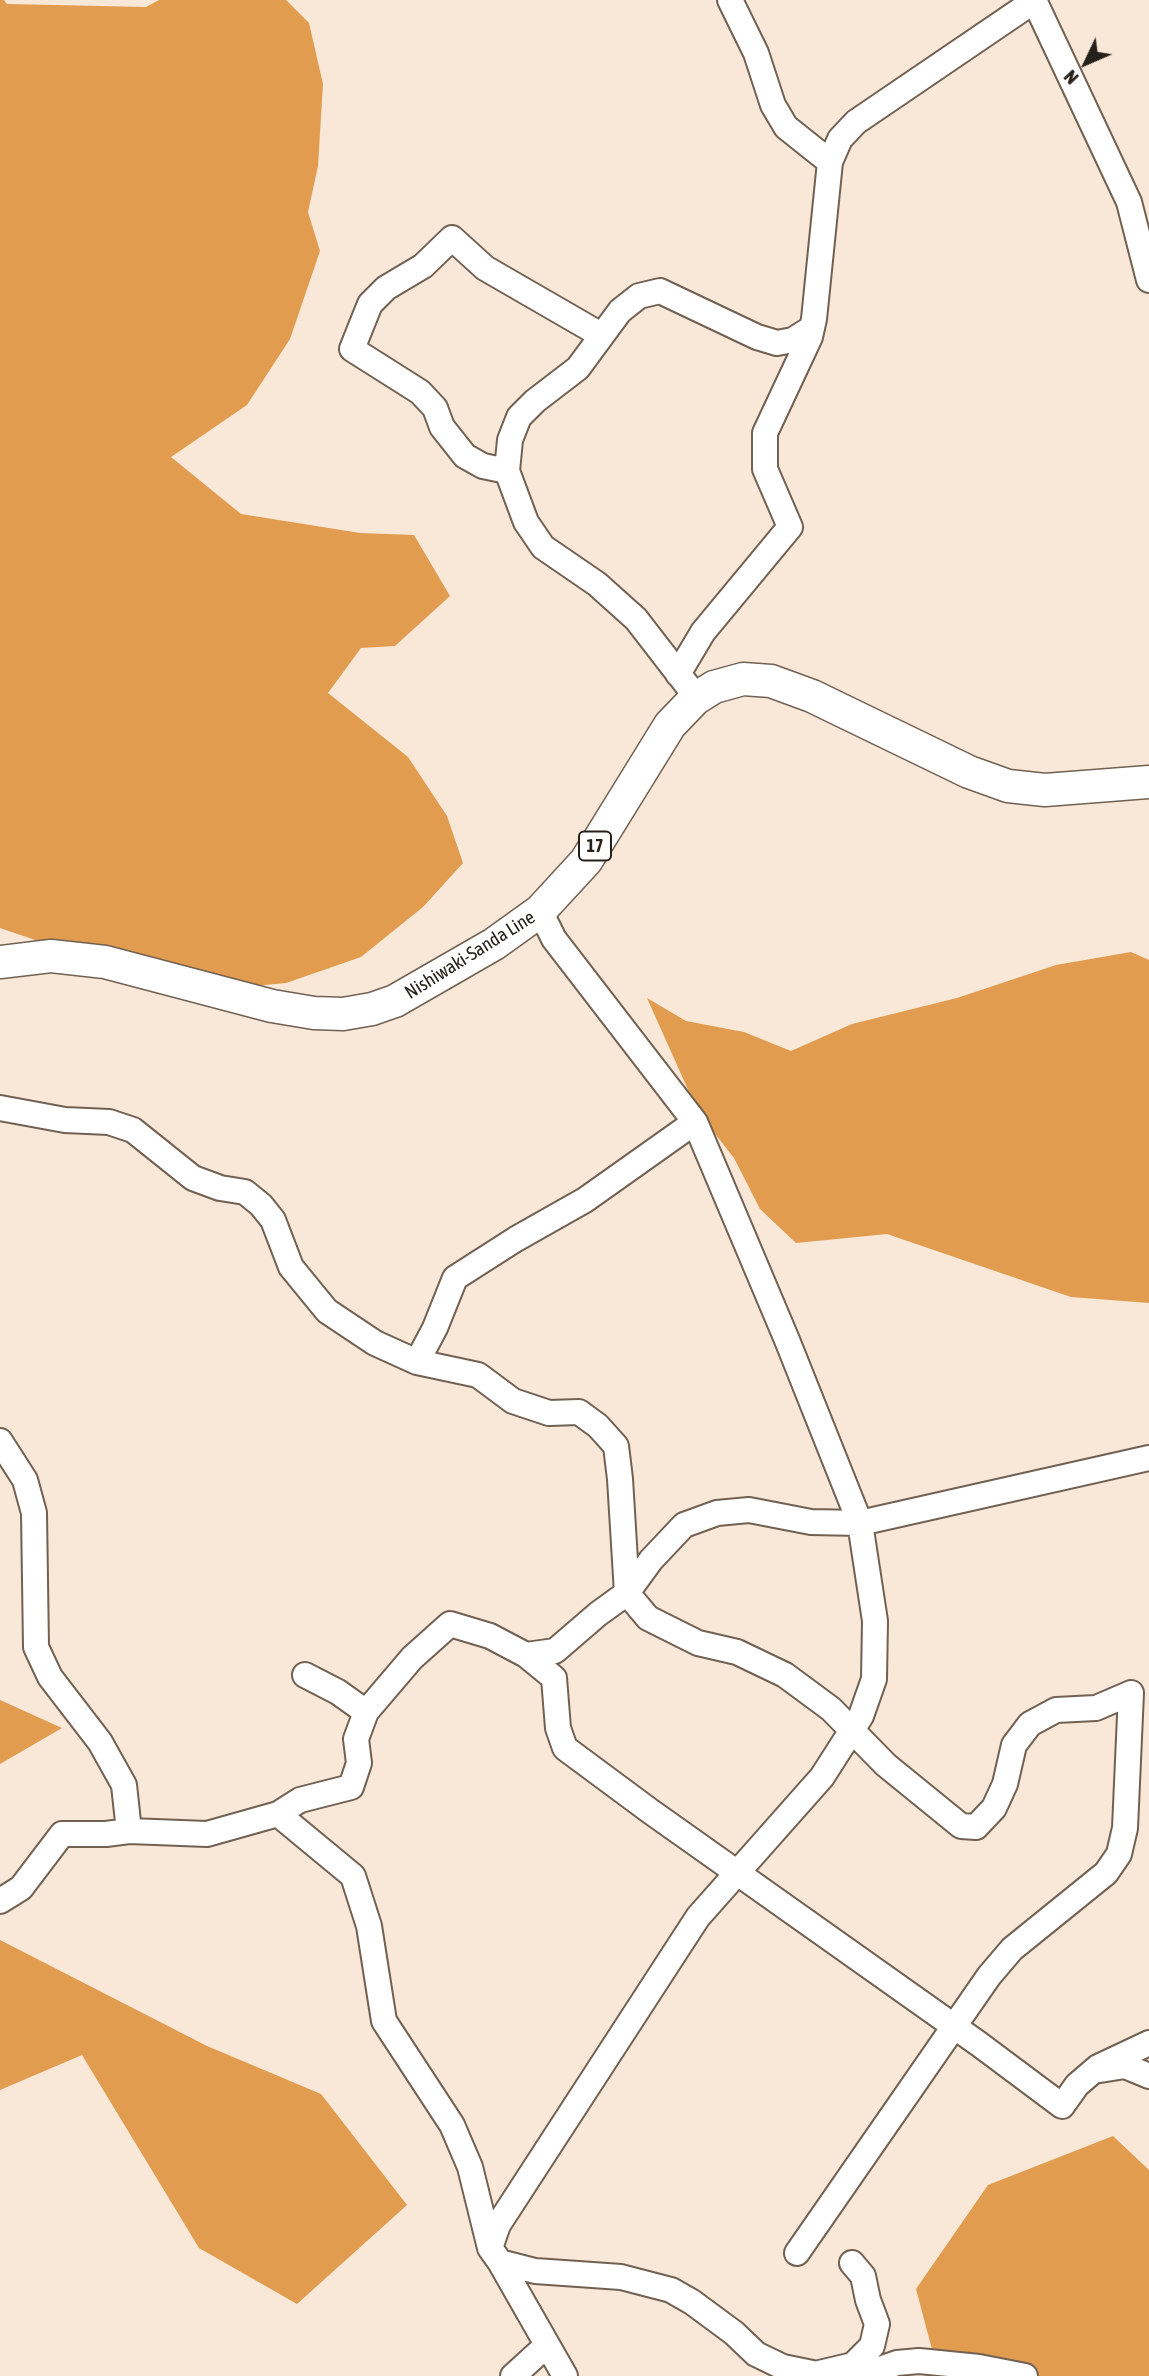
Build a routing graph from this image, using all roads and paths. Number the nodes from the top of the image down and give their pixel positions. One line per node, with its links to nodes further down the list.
1 (730, 0): 3 (street)
2 (1034, 1): 3 (street); 4 (street)
3 (830, 162): 5 (street)
4 (1149, 280)
5 (812, 328): 6 (street); 8 (street)
6 (601, 335): 7 (street); 7 (street)
7 (507, 471): 8 (street)
8 (686, 687): 9 (main road, Nishiwaki-Sanda Line / 17); 10 (main road, Nishiwaki-Sanda Line / 17)
9 (1149, 782)
10 (540, 911): 11 (main road, Nishiwaki-Sanda Line / 17); 13 (street)
11 (0, 962)
12 (0, 1108): 14 (street)
13 (695, 1122): 14 (street); 17 (street)
14 (417, 1362): 18 (street)
15 (0, 1441): 26 (street)
16 (1149, 1458): 17 (street)
17 (860, 1523): 18 (street); 24 (street)
18 (627, 1593): 19 (street); 24 (street)
19 (526, 1655): 22 (street); 27 (street)
20 (305, 1675): 22 (street)
21 (1131, 1693): 23 (street); 24 (street); 29 (street)
22 (366, 1712): 25 (street)
23 (1149, 1713)
24 (852, 1730): 27 (street)
25 (278, 1814): 26 (street); 34 (street)
26 (129, 1831): 28 (street)
27 (736, 1872): 29 (street); 34 (street)
28 (0, 1901)
29 (955, 2027): 32 (street); 33 (street)
30 (1149, 2043): 32 (street)
31 (1149, 2076): 32 (street)
32 (1084, 2079)
33 (797, 2253)
34 (495, 2255): 36 (street); 37 (street)
35 (852, 2263): 37 (street)
36 (547, 2345): 38 (street); 39 (street)
37 (820, 2375)
38 (513, 2376)
39 (565, 2376)
40 (860, 2376): 41 (street)
41 (1025, 2376)

